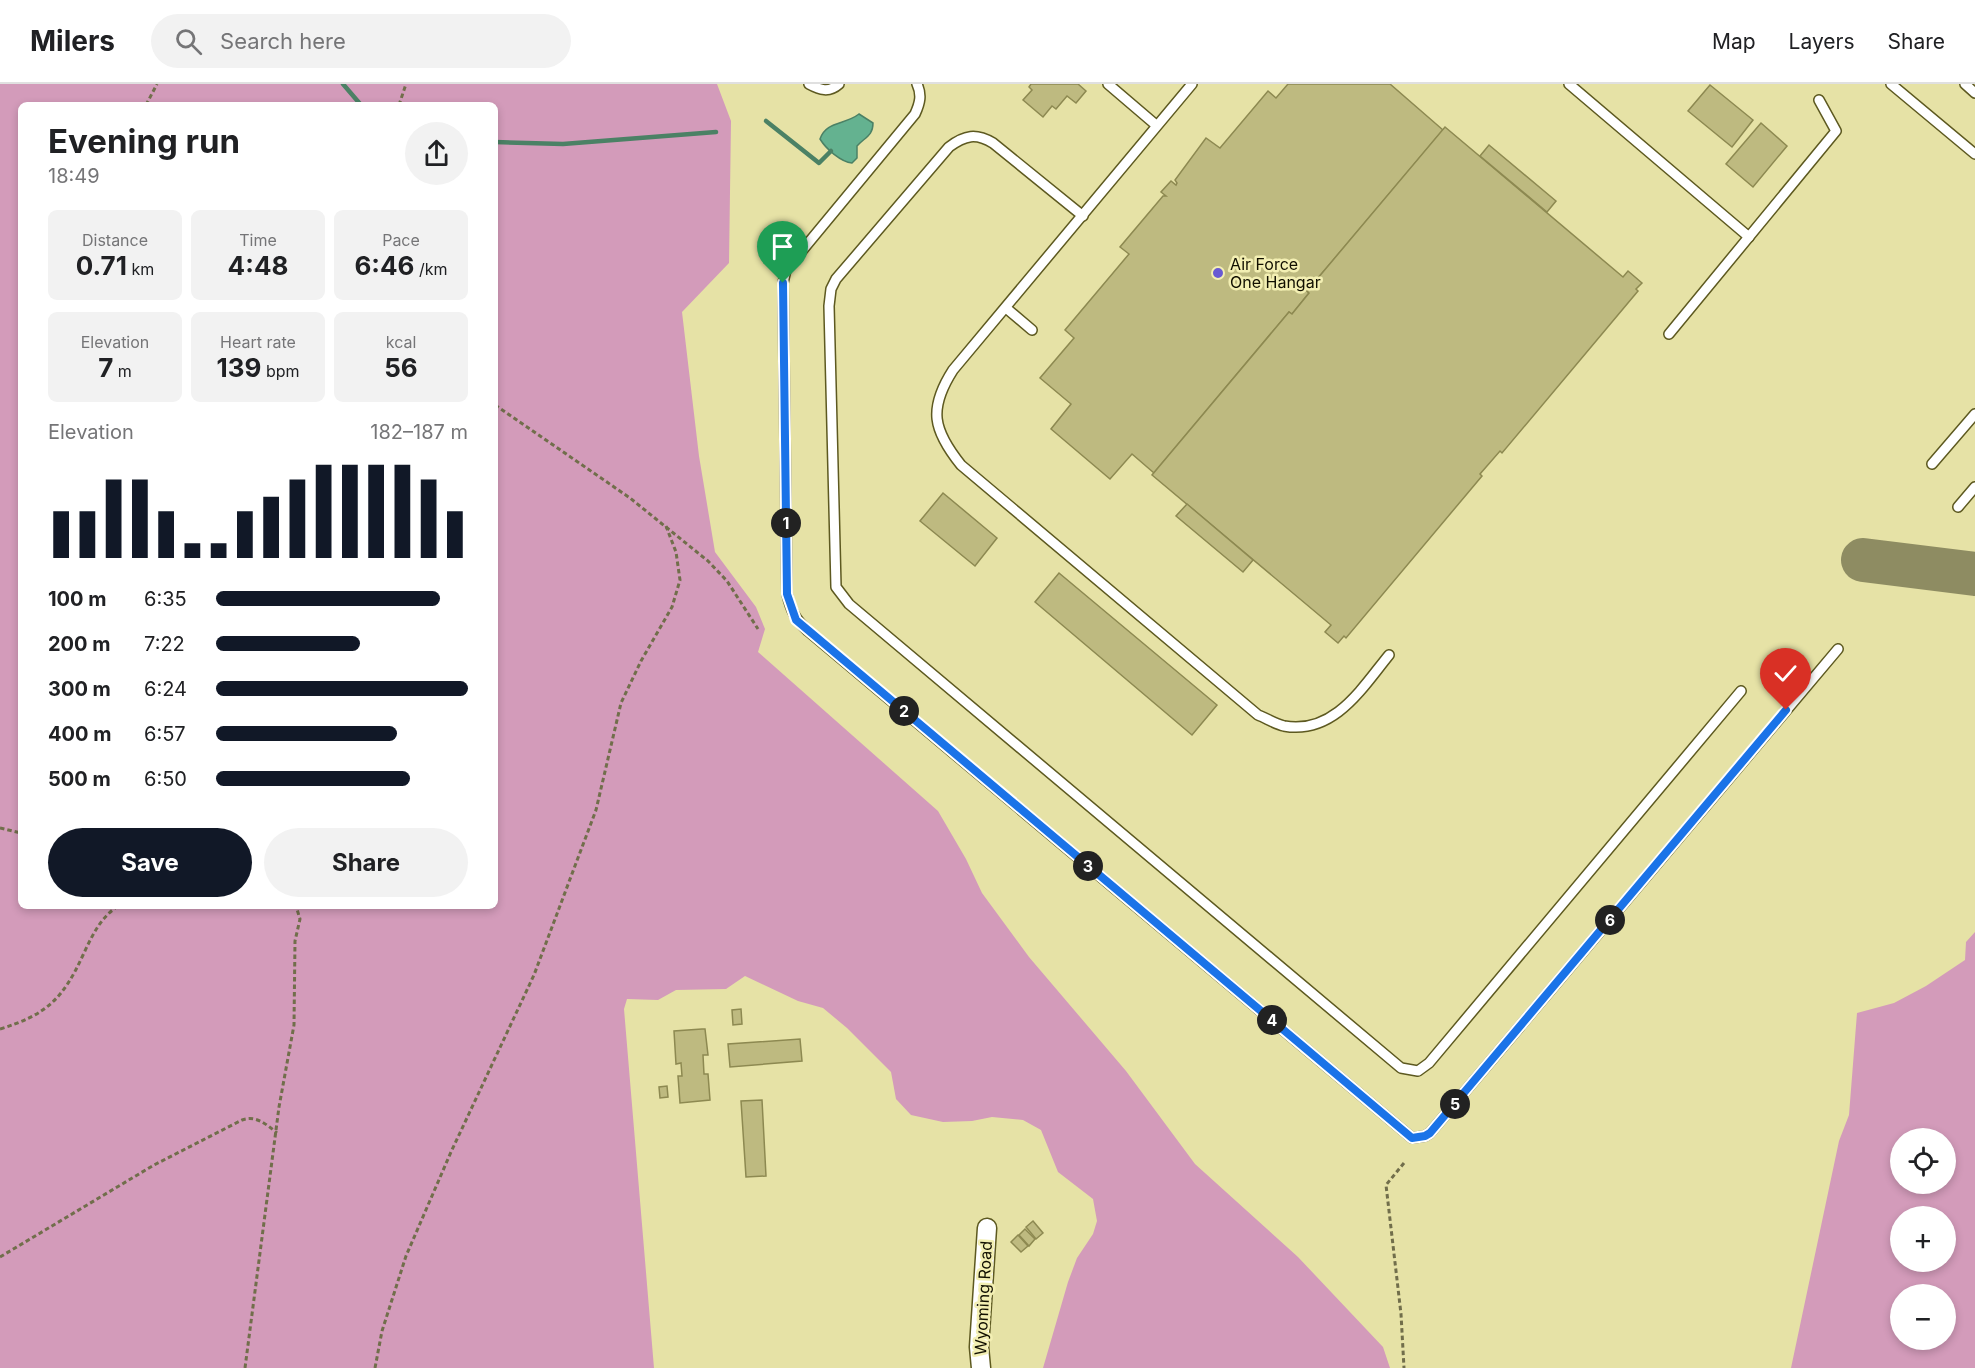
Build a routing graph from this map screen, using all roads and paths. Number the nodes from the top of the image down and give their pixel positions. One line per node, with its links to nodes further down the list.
1 (157, 84): 13 (path)
2 (406, 84): 14 (path)
3 (809, 84): 4 (lane)
4 (839, 84)
5 (917, 84): 29 (lane)
6 (1108, 84): 15 (lane)
7 (1192, 84): 15 (lane)
8 (1569, 84): 18 (lane)
9 (1891, 84): 16 (lane)
10 (1965, 84): 11 (lane)
11 (1975, 93)
12 (1819, 99): 18 (lane)
13 (148, 102)
14 (400, 102)
15 (1156, 125): 17 (lane)
16 (1975, 154)
17 (1083, 216): 19 (lane); 31 (lane)
18 (1749, 237): 21 (lane)
19 (1005, 308): 20 (lane); 30 (lane)
20 (1032, 330)
21 (1669, 334)
22 (498, 407): 27 (path)
23 (1975, 414): 24 (lane)
24 (1932, 464)
25 (1975, 487): 26 (lane)
26 (1958, 507)
27 (666, 526): 28 (path); 42 (path)
28 (758, 629)
29 (1838, 649)
30 (1389, 655)
31 (1741, 691)
32 (0, 828): 33 (path)
33 (18, 832)
34 (114, 909): 36 (path)
35 (297, 909): 37 (path)
36 (0, 1029)
37 (277, 1133): 40 (path); 41 (path)
38 (1404, 1163): 44 (path)
39 (987, 1228): 43 (street, Wyoming Road)
40 (0, 1257)
41 (245, 1368)
42 (375, 1368)
43 (981, 1368)
44 (1404, 1368)

